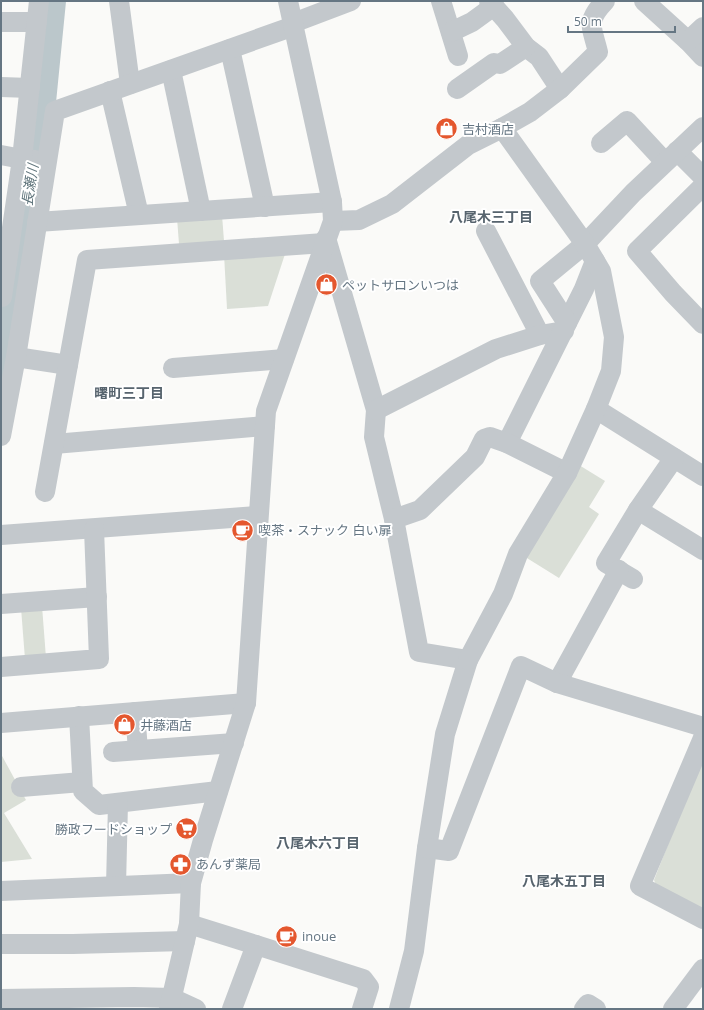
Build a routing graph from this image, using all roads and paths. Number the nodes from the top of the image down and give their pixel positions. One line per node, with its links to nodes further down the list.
1 (39, 1): 10 (street)
2 (119, 1): 20 (street)
3 (288, 1): 11 (street)
4 (351, 1): 11 (street)
5 (441, 1): 13 (street)
6 (604, 1): 24 (street)
7 (644, 1): 14 (street)
8 (491, 4): 13 (street); 15 (street)
9 (1, 22): 10 (street)
10 (37, 22): 22 (street)
11 (294, 24): 16 (street); 38 (street)
12 (703, 27): 14 (street)
13 (451, 32): 17 (street)
14 (688, 41): 18 (street)
15 (526, 47): 23 (street); 24 (street)
16 (230, 49): 19 (street); 34 (street)
17 (458, 56)
18 (703, 58)
19 (171, 70): 20 (street); 35 (street)
20 (130, 84): 25 (street)
21 (1, 87): 22 (street)
22 (30, 88): 31 (street)
23 (457, 89)
24 (560, 89): 27 (street)
25 (110, 91): 31 (street); 36 (street)
26 (703, 127): 30 (street)
27 (502, 128): 38 (street); 40 (street)
28 (602, 143): 30 (street)
29 (1, 155): 31 (street)
30 (671, 157): 32 (street); 40 (street)
31 (34, 160): 37 (street); 42 (street)
32 (703, 177)
33 (703, 186): 44 (street)
34 (265, 207): 35 (street); 38 (street)
35 (201, 211): 36 (street)
36 (139, 215): 37 (street)
37 (37, 222): 47 (street)
38 (329, 226): 48 (street); 49 (street); 52 (street)
39 (486, 231): 46 (street)
40 (585, 244): 41 (street); 45 (street)
41 (595, 261): 45 (street); 51 (street)
42 (4, 264): 43 (street)
43 (2, 297)
44 (703, 324)
45 (566, 327): 46 (street); 55 (street)
46 (540, 335): 52 (street)
47 (16, 357): 49 (street); 54 (street)
48 (284, 359): 50 (street); 53 (street)
49 (68, 365): 56 (street)
50 (173, 368)
51 (596, 409): 57 (street); 58 (street)
52 (376, 410): 63 (street)
53 (265, 426): 56 (street); 62 (street)
54 (1, 436)
55 (507, 443): 58 (street); 63 (street)
56 (54, 444): 60 (street)
57 (674, 458): 59 (street); 61 (street)
58 (567, 473): 69 (street)
59 (703, 476)
60 (45, 492)
61 (638, 510): 66 (street); 71 (street)
62 (258, 516): 64 (street); 72 (street)
63 (394, 519): 69 (street)
64 (94, 529): 65 (street); 67 (street)
65 (1, 535)
66 (703, 550)
67 (97, 597): 68 (street); 70 (street)
68 (1, 604)
69 (468, 660): 85 (street)
70 (1, 667)
71 (557, 683): 76 (street); 85 (street)
72 (246, 703): 73 (street); 78 (street)
73 (135, 712): 74 (street); 79 (street)
74 (79, 716): 75 (street); 81 (street)
75 (1, 723)
76 (703, 727)
77 (703, 738): 89 (street)
78 (234, 743): 79 (street); 83 (street)
79 (138, 750): 80 (street)
80 (113, 752)
81 (82, 782): 82 (street); 84 (street)
82 (21, 787)
83 (218, 791): 84 (street); 86 (street)
84 (118, 803): 87 (street)
85 (427, 848): 99 (street)
86 (191, 883): 87 (street); 90 (street)
87 (116, 886): 88 (street)
88 (1, 891)
89 (703, 919)
90 (187, 933): 91 (street); 92 (street); 95 (street)
91 (1, 944)
92 (256, 945): 97 (street); 98 (street)
93 (703, 969): 102 (street)
94 (1, 999): 95 (street)
95 (171, 1004): 96 (street)
96 (196, 1009)
97 (232, 1009)
98 (362, 1009)
99 (399, 1009)
100 (584, 1009): 101 (street)
101 (596, 1009)
102 (673, 1009)

